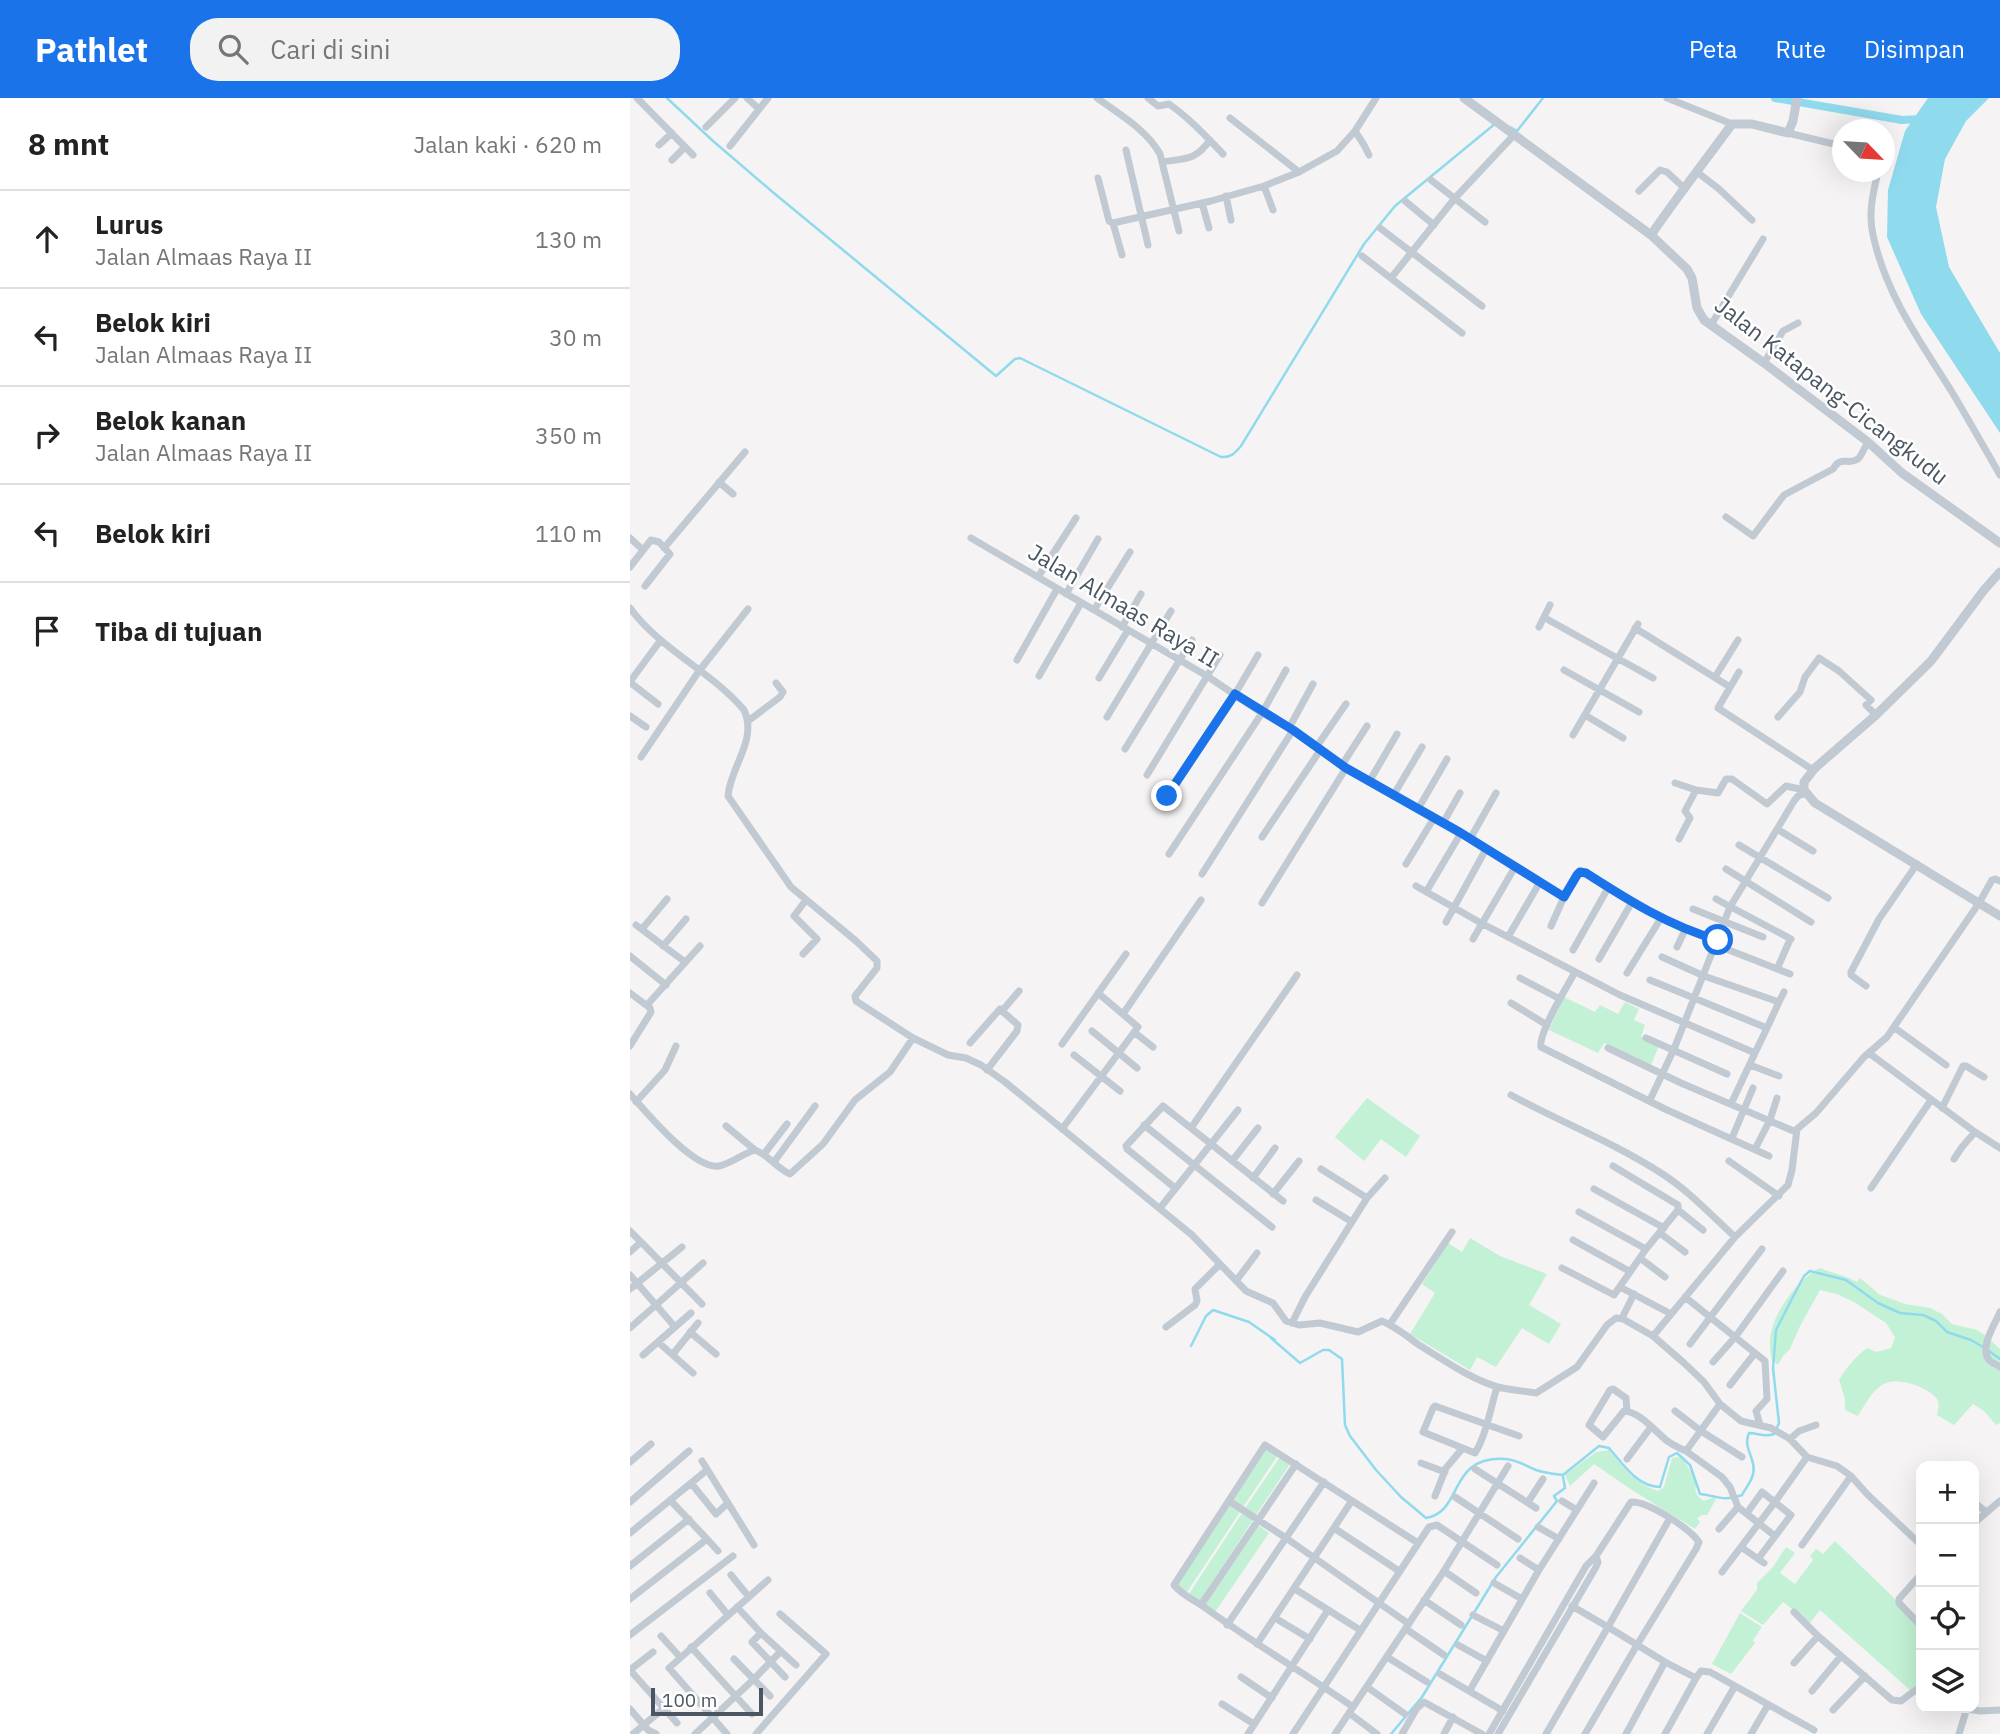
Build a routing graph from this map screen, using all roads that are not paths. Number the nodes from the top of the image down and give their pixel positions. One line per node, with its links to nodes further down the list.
1 (638, 98): 16 (street)
2 (735, 98): 14 (street)
3 (747, 98): 11 (street)
4 (768, 98): 11 (street)
5 (1097, 98): 29 (street)
6 (1148, 98): 19 (street)
7 (1376, 98): 15 (street)
8 (1464, 98): 18 (street, Jalan Katapang-Cicangkudu)
9 (1667, 98): 13 (street)
10 (1797, 98): 17 (street)
11 (759, 109): 22 (street)
12 (1230, 118): 30 (street)
13 (1732, 124): 17 (street); 31 (street)
14 (706, 127)
15 (1354, 131): 27 (street); 30 (street)
16 (672, 133): 21 (street); 23 (street)
17 (1788, 133): 20 (street)
18 (1514, 135): 39 (street); 53 (street, Jalan Katapang-Cicangkudu)
19 (1210, 141): 25 (street); 29 (street)
20 (1832, 143)
21 (659, 145)
22 (730, 146)
23 (685, 147): 26 (street); 28 (street)
24 (1126, 150): 44 (street)
25 (1223, 154)
26 (693, 155)
27 (1369, 155)
28 (672, 160)
29 (1162, 162): 42 (street)
30 (1299, 172): 35 (street)
31 (1697, 172): 36 (street); 46 (street)
32 (1098, 178): 48 (street)
33 (1431, 180): 39 (street)
34 (1876, 182): 67 (street)
35 (1264, 186): 38 (street); 43 (street)
36 (1683, 187): 37 (street); 53 (street)
37 (1639, 191)
38 (1226, 196): 41 (street); 45 (street)
39 (1455, 198): 47 (street); 49 (street)
40 (1405, 201): 49 (street)
41 (1202, 203): 42 (street); 50 (street)
42 (1174, 209): 44 (street); 52 (street)
43 (1273, 210)
44 (1142, 215): 48 (street); 55 (street)
45 (1231, 220)
46 (1752, 220)
47 (1485, 222)
48 (1113, 223): 57 (street)
49 (1434, 225): 56 (street)
50 (1209, 228)
51 (1380, 228): 56 (street)
52 (1179, 232)
53 (1651, 235): 62 (street, Jalan Katapang-Cicangkudu)
54 (1763, 239): 62 (street)
55 (1148, 245)
56 (1412, 252): 59 (street); 60 (street)
57 (1122, 255)
58 (1362, 256): 59 (street)
59 (1391, 278): 63 (street)
60 (1482, 306)
61 (1798, 323): 64 (street)
62 (1711, 325): 64 (street, Jalan Katapang-Cicangkudu)
63 (1462, 333)
64 (1764, 363): 65 (street, Jalan Katapang-Cicangkudu)
65 (1868, 442): 70 (street); 75 (street, Jalan Katapang-Cicangkudu)
66 (745, 452): 68 (street)
67 (2000, 475)
68 (719, 482): 69 (street); 76 (street)
69 (733, 494)
70 (1726, 517)
71 (1076, 518): 81 (street)
72 (630, 538): 77 (street)
73 (971, 538): 81 (street, Jalan Almaas Raya II)
74 (1098, 539): 84 (street)
75 (2000, 543)
76 (664, 548): 77 (street); 82 (street)
77 (643, 550): 79 (street)
78 (1130, 552): 90 (street)
79 (630, 567)
80 (2000, 572): 124 (street)
81 (1038, 577): 83 (street, Jalan Almaas Raya II)
82 (645, 586)
83 (1057, 589): 84 (street, Jalan Almaas Raya II); 102 (street)
84 (1066, 594): 86 (street, Jalan Almaas Raya II)
85 (1141, 594): 94 (street)
86 (1081, 603): 90 (street, Jalan Almaas Raya II); 108 (street)
87 (1550, 605): 92 (street)
88 (630, 608): 97 (street)
89 (748, 609): 106 (street)
90 (1094, 610): 94 (street, Jalan Almaas Raya II)
91 (1171, 611): 98 (street)
92 (1545, 618): 93 (street); 101 (street)
93 (1539, 627)
94 (1125, 629): 98 (street, Jalan Almaas Raya II); 111 (street)
95 (1192, 640): 103 (street)
96 (1738, 640): 110 (street)
97 (660, 641): 106 (street); 114 (street)
98 (1152, 645): 103 (street, Jalan Almaas Raya II); 126 (street)
99 (1220, 655): 109 (street)
100 (1258, 655): 118 (street)
101 (1617, 659): 110 (street); 112 (street); 117 (street)
102 (1017, 660)
103 (1179, 661): 109 (street, Jalan Almaas Raya II); 137 (street)
104 (1286, 670): 122 (street)
105 (1564, 670): 117 (street)
106 (699, 671): 128 (street); 138 (street)
107 (1739, 672): 116 (street)
108 (1039, 676)
109 (1208, 676): 118 (street, Jalan Almaas Raya II); 142 (street)
110 (1715, 677): 116 (street)
111 (1099, 678)
112 (1653, 678)
113 (776, 683): 128 (street)
114 (631, 684): 119 (street)
115 (1313, 684): 131 (street)
116 (1730, 687): 141 (street)
117 (1600, 689): 121 (street); 123 (street)
118 (1235, 694): 122 (street, Jalan Almaas Raya II); 149 (street)
119 (658, 704)
120 (1346, 704): 135 (street)
121 (1639, 712)
122 (1262, 713): 131 (street, Jalan Almaas Raya II); 162 (street)
123 (1585, 715): 133 (street); 134 (street)
124 (1876, 715): 127 (street); 141 (street)
125 (630, 716): 130 (street)
126 (1107, 717)
127 (1778, 717)
128 (748, 721): 179 (street)
129 (1367, 726): 140 (street)
130 (646, 727)
131 (1291, 729): 135 (street, Jalan Almaas Raya II); 168 (street)
132 (1398, 734): 143 (street)
133 (1573, 735)
134 (1623, 738)
135 (1319, 747): 140 (street, Jalan Almaas Raya II); 156 (street)
136 (1422, 747): 150 (street)
137 (1125, 750)
138 (641, 757)
139 (1447, 758): 151 (street)
140 (1344, 767): 143 (street, Jalan Almaas Raya II); 182 (street)
141 (1813, 770): 146 (street)
142 (1147, 775)
143 (1369, 782): 150 (street, Jalan Almaas Raya II)
144 (1675, 783): 145 (street)
145 (1696, 790): 146 (street); 158 (street)
146 (1805, 792): 154 (street); 165 (street)
147 (1460, 793): 153 (street)
148 (1496, 793): 157 (street)
149 (1167, 796)
150 (1394, 796): 151 (street, Jalan Almaas Raya II)
151 (1418, 809): 152 (street, Jalan Almaas Raya II)
152 (1434, 818): 153 (street, Jalan Almaas Raya II); 164 (street)
153 (1443, 823): 155 (street, Jalan Almaas Raya II)
154 (1777, 829): 161 (street); 163 (street)
155 (1461, 833): 157 (street, Jalan Almaas Raya II); 174 (street)
156 (1262, 837)
157 (1470, 839): 160 (street, Jalan Almaas Raya II)
158 (1679, 839)
159 (1739, 845): 163 (street)
160 (1486, 849): 166 (street, Jalan Almaas Raya II); 185 (street)
161 (1813, 851)
162 (1169, 854)
163 (1760, 858): 169 (street); 176 (street)
164 (1406, 864)
165 (1917, 864): 183 (street); 219 (street)
166 (1515, 867): 171 (street, Jalan Almaas Raya II); 193 (street)
167 (1726, 869): 169 (street)
168 (1202, 874)
169 (1746, 881): 184 (street); 192 (street)
170 (2000, 881): 183 (street)
171 (1540, 882): 175 (street, Jalan Almaas Raya II); 196 (street)
172 (1416, 886): 174 (street)
173 (1608, 888): 175 (street); 181 (street); 203 (street)
174 (1426, 892): 185 (street)
175 (1564, 897): 194 (street)
176 (1828, 898)
177 (667, 899): 200 (street)
178 (1716, 899): 184 (street)
179 (806, 900): 204 (street); 238 (street)
180 (1201, 900): 231 (street)
181 (1632, 902): 188 (street); 208 (street)
182 (1262, 903)
183 (1979, 903): 187 (street); 235 (street)
184 (1730, 907): 190 (street); 210 (street)
185 (1455, 908): 191 (street); 193 (street)
186 (1693, 909): 190 (street)
187 (2000, 916)
188 (1661, 918): 195 (street); 212 (street)
189 (686, 919): 200 (street)
190 (1725, 921): 197 (street); 199 (street)
191 (1447, 922)
192 (1811, 922)
193 (1481, 923): 196 (street); 198 (street)
194 (1551, 926)
195 (1685, 930): 199 (street); 202 (street)
196 (1508, 937): 211 (street)
197 (1763, 937)
198 (1473, 939)
199 (1717, 943): 210 (street); 215 (street)
200 (663, 946): 209 (street)
201 (700, 946): 209 (street)
202 (1677, 947)
203 (1573, 950)
204 (803, 954)
205 (1126, 954): 223 (street)
206 (630, 956): 218 (street)
207 (1662, 957): 215 (street)
208 (1599, 959)
209 (685, 962): 218 (street)
210 (1777, 969): 213 (street)
211 (1575, 971): 224 (street); 232 (street)
212 (1627, 974)
213 (1790, 974)
214 (1297, 975): 277 (street)
215 (1704, 976): 225 (street); 226 (street)
216 (1520, 978): 224 (street)
217 (1650, 980): 225 (street)
218 (666, 985): 229 (street)
219 (1866, 986)
220 (1019, 991): 230 (street)
221 (1784, 992): 226 (street)
222 (630, 993): 229 (street)
223 (1098, 993): 231 (street); 241 (street)
224 (1560, 999): 233 (street)
225 (1695, 999): 232 (street); 234 (street)
226 (1780, 1002): 234 (street)
227 (992, 1003): 230 (street)
228 (1511, 1003): 233 (street)
229 (647, 1006): 242 (street)
230 (1001, 1010): 240 (street); 254 (street)
231 (1123, 1014): 237 (street)
232 (1685, 1024): 246 (street); 247 (street)
233 (1547, 1025): 265 (street)
234 (1767, 1028): 247 (street)
235 (1895, 1028): 248 (street); 252 (street)
236 (1092, 1031): 249 (street)
237 (1135, 1032): 244 (street); 249 (street)
238 (913, 1038): 254 (street); 294 (street)
239 (1646, 1038): 246 (street)
240 (970, 1043)
241 (1062, 1044)
242 (630, 1046)
243 (676, 1046): 267 (street)
244 (1153, 1047)
245 (1608, 1048): 255 (street)
246 (1674, 1049): 255 (street); 256 (street)
247 (1755, 1053): 251 (street)
248 (1869, 1053): 266 (street); 280 (street)
249 (1119, 1054): 253 (street); 259 (street)
250 (1074, 1055): 259 (street)
251 (1750, 1065): 257 (street); 268 (street)
252 (1946, 1065)
253 (1137, 1068)
254 (987, 1070): 279 (street)
255 (1663, 1074): 265 (street); 268 (street)
256 (1727, 1074)
257 (1779, 1076)
258 (1984, 1076): 270 (street)
259 (1101, 1077): 261 (street); 279 (street)
260 (1753, 1088): 271 (street)
261 (1120, 1091)
262 (630, 1094): 267 (street)
263 (1511, 1095): 317 (street)
264 (1777, 1098): 273 (street)
265 (1650, 1100): 282 (street)
266 (1931, 1100): 270 (street); 301 (street)
267 (636, 1101): 287 (street)
268 (1731, 1104): 271 (street)
269 (815, 1106): 294 (street)
270 (1942, 1108): 281 (street)
271 (1744, 1109): 273 (street); 282 (street)
272 (1238, 1110): 283 (street)
273 (1770, 1120): 280 (street); 286 (street)
274 (787, 1124): 288 (street)
275 (1144, 1125): 277 (street); 295 (street); 300 (street)
276 (726, 1126): 287 (street)
277 (1191, 1128): 283 (street)
278 (1258, 1128): 291 (street)
279 (1062, 1129): 308 (street)
280 (1796, 1132): 304 (street)
281 (1975, 1132): 285 (street); 290 (street)
282 (1732, 1138): 286 (street)
283 (1210, 1145): 291 (street); 295 (street)
284 (1275, 1148): 298 (street)
285 (2000, 1148)
286 (1755, 1149): 289 (street)
287 (755, 1150): 288 (street)
288 (764, 1154): 294 (street)
289 (1769, 1156)
290 (1954, 1160)
291 (1232, 1161): 298 (street)
292 (1299, 1161): 303 (street)
293 (1729, 1161): 304 (street)
294 (774, 1162)
295 (1193, 1166): 300 (street); 312 (street)
296 (1613, 1166): 309 (street)
297 (1321, 1169): 305 (street)
298 (1253, 1178): 303 (street)
299 (1385, 1178): 305 (street)
300 (1175, 1188): 308 (street)
301 (1871, 1188)
302 (1594, 1189): 315 (street)
303 (1273, 1194): 307 (street)
304 (1779, 1196): 317 (street)
305 (1367, 1198): 311 (street)
306 (1316, 1199): 311 (street)
307 (1283, 1201)
308 (1160, 1208): 329 (street)
309 (1678, 1210): 313 (street); 315 (street)
310 (1579, 1212): 321 (street)
311 (1352, 1222): 350 (street)
312 (1272, 1227)
313 (1703, 1230)
314 (630, 1231): 319 (street)
315 (1662, 1231): 321 (street); 324 (street)
316 (1452, 1232): 351 (street)
317 (1735, 1237): 341 (street)
318 (1573, 1240): 332 (street)
319 (641, 1242): 323 (street); 327 (street)
320 (682, 1247): 327 (street)
321 (1646, 1249): 326 (street)
322 (1762, 1249): 347 (street)
323 (630, 1252)
324 (1685, 1252)
325 (1256, 1253): 335 (street)
326 (1640, 1258): 332 (street); 334 (street)
327 (662, 1263): 336 (street); 337 (street)
328 (703, 1263): 337 (street)
329 (1220, 1264): 335 (street); 354 (street)
330 (1562, 1268): 338 (street)
331 (1783, 1271): 357 (street)
332 (1629, 1272): 338 (street)
333 (630, 1275): 336 (street)
334 (1665, 1277)
335 (1236, 1281): 350 (street)
336 (637, 1283): 339 (street); 343 (street)
337 (681, 1283): 342 (street); 343 (street)
338 (1620, 1287): 340 (street)
339 (630, 1290)
340 (1634, 1294): 346 (street); 348 (street)
341 (1685, 1297): 346 (street); 347 (street)
342 (702, 1304)
343 (656, 1305): 352 (street); 353 (street)
344 (2000, 1312): 365 (street)
345 (691, 1313): 352 (street)
346 (1671, 1314): 356 (street)
347 (1710, 1317): 357 (street); 359 (street)
348 (1622, 1318): 356 (street); 368 (street)
349 (698, 1323): 355 (street)
350 (1292, 1323): 351 (street)
351 (1390, 1324): 368 (street)
352 (675, 1327): 358 (street)
353 (630, 1328)
354 (1166, 1328)
355 (691, 1332): 361 (street); 362 (street)
356 (1653, 1336): 369 (street)
357 (1736, 1336): 360 (street); 364 (street)
358 (658, 1342): 361 (street); 363 (street)
359 (1690, 1344)
360 (1755, 1353): 367 (street); 372 (street)
361 (673, 1354): 366 (street)
362 (716, 1354)
363 (643, 1355)
364 (1713, 1362)
365 (2000, 1367)
366 (693, 1373)
367 (1730, 1385)
368 (1497, 1387): 374 (street)
369 (1720, 1404): 372 (street); 376 (street)
370 (1627, 1411): 370 (street); 375 (street)
371 (1675, 1411): 376 (street)
372 (1760, 1425): 378 (street)
373 (1816, 1425): 378 (street)
374 (1485, 1426): 377 (street); 380 (street); 380 (street)
375 (1651, 1427): 382 (street); 385 (street)
376 (1701, 1431): 382 (street); 383 (street)
377 (1519, 1436)
378 (1790, 1439): 384 (street)
379 (651, 1444): 387 (street)
380 (1461, 1449): 393 (street)
381 (689, 1451): 408 (street)
382 (1686, 1451): 413 (street)
383 (1742, 1457)
384 (1807, 1457): 394 (street); 411 (street)
385 (1627, 1459)
386 (702, 1461): 392 (street)
387 (630, 1462)
388 (1421, 1463): 393 (street)
389 (1296, 1464): 396 (street); 405 (street); 423 (street)
390 (1508, 1465): 399 (street)
391 (1475, 1469): 399 (street)
392 (708, 1470): 397 (street); 412 (street)
393 (1445, 1472): 402 (street)
394 (1852, 1476): 434 (street); 438 (street)
395 (1544, 1479): 410 (street)
396 (1324, 1482): 409 (street); 430 (street)
397 (691, 1483): 404 (street); 412 (street)
398 (1594, 1483): 416 (street)
399 (1497, 1484): 410 (street); 417 (street)
400 (1755, 1486): 401 (street)
401 (1762, 1492): 411 (street); 419 (street)
402 (1435, 1496)
403 (1455, 1497): 417 (street)
404 (670, 1500): 422 (street); 428 (street)
405 (1229, 1501): 423 (street); 464 (street)
406 (1562, 1501): 416 (street)
407 (2000, 1501): 418 (street)
408 (630, 1502)
409 (1351, 1502): 426 (street); 436 (street)
410 (1528, 1502): 415 (street)
411 (1775, 1502): 424 (street); 429 (street)
412 (728, 1503): 437 (street)
413 (1737, 1505): 419 (street); 427 (street)
414 (1979, 1506): 418 (street)
415 (1536, 1508)
416 (1577, 1510): 433 (street)
417 (1480, 1512): 432 (street); 435 (street)
418 (1986, 1512): 421 (street)
419 (1746, 1513): 424 (street)
420 (1670, 1518): 442 (street); 477 (street); 487 (street)
421 (1979, 1518)
422 (689, 1520): 431 (street); 446 (street)
423 (1257, 1520): 430 (street); 464 (street)
424 (1759, 1523): 429 (street); 439 (street)
425 (1538, 1527): 433 (street)
426 (1334, 1528): 443 (street); 449 (street)
427 (1719, 1529)
428 (630, 1533)
429 (1775, 1535): 439 (street)
430 (1286, 1538): 443 (street); 474 (street)
431 (707, 1539): 440 (street); 459 (street)
432 (1518, 1539)
433 (1559, 1539): 447 (street)
434 (1916, 1540)
435 (1462, 1542): 436 (street); 445 (street); 448 (street)
436 (1418, 1543): 449 (street)
437 (754, 1545)
438 (1802, 1545)
439 (1741, 1547): 450 (street)
440 (718, 1551)
441 (733, 1556): 481 (street)
442 (1596, 1556): 463 (street); 465 (street)
443 (1315, 1558): 455 (street); 462 (street)
444 (1520, 1558): 447 (street)
445 (1497, 1565)
446 (630, 1566)
447 (1539, 1570): 460 (street)
448 (1444, 1571): 457 (street); 461 (street)
449 (1399, 1572): 462 (street)
450 (1721, 1572)
451 (731, 1576): 458 (street)
452 (768, 1580): 458 (street)
453 (1916, 1580): 473 (street)
454 (1494, 1583): 460 (street)
455 (1294, 1589): 467 (street); 472 (street)
456 (710, 1593): 470 (street)
457 (1476, 1593)
458 (749, 1597): 466 (street)
459 (630, 1599)
460 (1522, 1599): 479 (street)
461 (1424, 1600): 475 (street); 476 (street)
462 (1379, 1602): 476 (street); 478 (street)
463 (1565, 1602): 465 (street); 526 (street)
464 (1201, 1605): 474 (street)
465 (1573, 1606): 477 (street); 531 (street)
466 (737, 1607): 470 (street); 480 (street)
467 (1328, 1610): 478 (street); 484 (street)
468 (1794, 1612): 483 (street)
469 (780, 1614): 543 (street)
470 (728, 1615): 488 (street)
471 (1474, 1615): 479 (street)
472 (1275, 1618): 484 (street); 485 (street)
473 (1916, 1621)
474 (1227, 1625): 485 (street)
475 (1461, 1625)
476 (1407, 1627): 491 (street); 494 (street)
477 (1608, 1628): 487 (street); 553 (street)
478 (1360, 1630): 510 (street)
479 (1503, 1631): 496 (street)
480 (761, 1633): 489 (street); 497 (street)
481 (630, 1635)
482 (661, 1636): 493 (street)
483 (1818, 1636): 492 (street); 499 (street)
484 (1310, 1639): 501 (street)
485 (1257, 1644): 501 (street)
486 (1458, 1645): 496 (street)
487 (1637, 1645): 498 (street); 554 (street)
488 (691, 1647): 493 (street); 516 (street)
489 (781, 1651): 497 (street); 500 (street)
490 (653, 1652): 502 (street)
491 (1444, 1655)
492 (1841, 1656): 504 (street); 515 (street)
493 (680, 1657): 533 (street)
494 (1387, 1657): 509 (street); 512 (street)
495 (734, 1659): 508 (street)
496 (1487, 1661): 513 (street)
497 (771, 1662): 505 (street); 508 (street)
498 (1665, 1662): 507 (street); 555 (street)
499 (1794, 1663)
500 (796, 1665)
501 (1292, 1667): 510 (street); 518 (street)
502 (630, 1670): 521 (street)
503 (1440, 1674): 513 (street)
504 (1865, 1676): 514 (street); 524 (street)
505 (785, 1677)
506 (1241, 1677): 518 (street)
507 (1696, 1678): 511 (street); 556 (street)
508 (754, 1679): 516 (street); 517 (street)
509 (1427, 1682)
510 (1323, 1686): 523 (street); 545 (street)
511 (1735, 1686): 520 (street); 557 (street)
512 (1367, 1687): 523 (street); 530 (street)
513 (1470, 1690): 526 (street)
514 (1916, 1690)
515 (1812, 1691)
516 (735, 1696): 529 (street); 533 (street)
517 (770, 1696)
518 (1272, 1698): 536 (street)
519 (1222, 1704): 536 (street)
520 (1768, 1705): 537 (street); 558 (street)
521 (664, 1708): 534 (street); 535 (street)
522 (630, 1709): 535 (street)
523 (1351, 1710): 546 (street); 547 (street)
524 (1833, 1710)
525 (2000, 1710): 527 (street)
526 (1502, 1711): 531 (street); 551 (street)
527 (1979, 1711)
528 (1966, 1713): 560 (street)
529 (752, 1714)
530 (1405, 1714)
531 (1510, 1715): 552 (street)
532 (1453, 1717): 548 (street); 549 (street); 550 (street)
533 (712, 1718): 539 (street); 542 (street)
534 (677, 1723)
535 (643, 1724): 540 (street); 541 (street)
536 (1254, 1724): 544 (street)
537 (1801, 1724): 538 (street); 559 (street)
538 (1814, 1730)
539 (698, 1733)
540 (633, 1734)
541 (656, 1734)
542 (727, 1734)
543 (757, 1734)
544 (1248, 1734)
545 (1293, 1734)
546 (1335, 1734)
547 (1377, 1734)
548 (1402, 1734)
549 (1444, 1734)
550 (1482, 1734)
551 (1489, 1734)
552 (1498, 1734)
553 (1546, 1734)
554 (1585, 1734)
555 (1626, 1734)
556 (1665, 1734)
557 (1707, 1734)
558 (1751, 1734)
559 (1796, 1734)
560 (1959, 1734)

